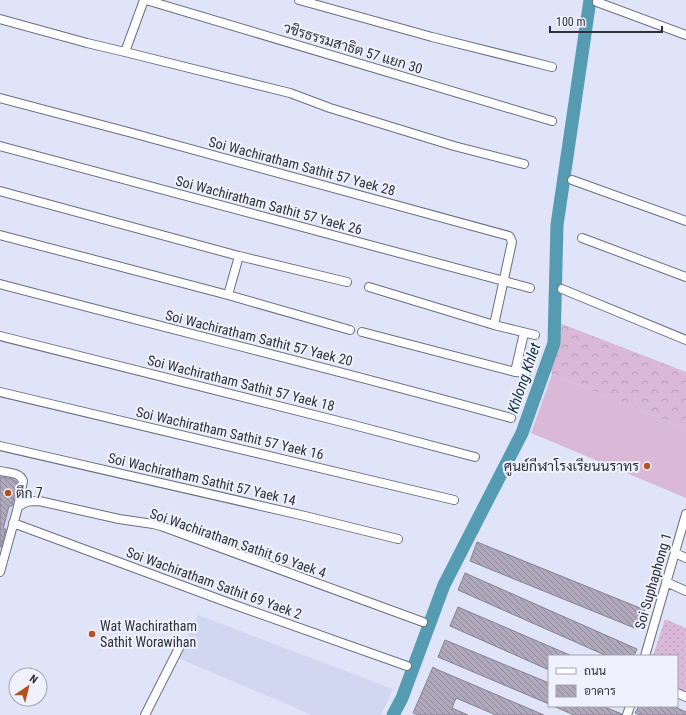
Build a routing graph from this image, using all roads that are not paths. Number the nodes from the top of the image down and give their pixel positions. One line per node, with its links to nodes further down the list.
1 (145, 0): 6 (street); 9 (street, วชิรธรรมสาธิต 57 แยก 30)
2 (299, 0): 7 (street)
3 (597, 2): 5 (street)
4 (0, 19): 6 (street)
5 (686, 35)
6 (125, 52): 11 (street)
7 (552, 67)
8 (0, 98): 19 (street, Soi Wachiratham Sathit 57 Yaek 28)
9 (552, 121)
10 (0, 146): 19 (street, Soi Wachiratham Sathit 57 Yaek 26)
11 (524, 164)
12 (572, 180): 14 (street)
13 (0, 191): 17 (street)
14 (686, 221)
15 (0, 235): 25 (street)
16 (582, 238): 18 (street)
17 (239, 256): 20 (street); 25 (street)
18 (686, 277)
19 (503, 281): 23 (street, Soi Wachiratham Sathit 57 Yaek 26); 26 (street, Soi Wachiratham Sathit 57 Yaek 28)
20 (347, 282)
21 (0, 284): 36 (street, Soi Wachiratham Sathit 57 Yaek 20)
22 (369, 287): 26 (street)
23 (530, 288)
24 (562, 290): 32 (street)
25 (228, 295): 27 (street)
26 (494, 325): 29 (street)
27 (350, 330)
28 (362, 332): 33 (street)
29 (524, 333): 30 (street); 33 (street)
30 (535, 335)
31 (0, 336): 38 (street, Soi Wachiratham Sathit 57 Yaek 18)
32 (686, 340)
33 (515, 372): 34 (street)
34 (526, 373)
35 (0, 392): 40 (street, Soi Wachiratham Sathit 57 Yaek 16)
36 (511, 418)
37 (0, 446): 44 (street, Soi Wachiratham Sathit 57 Yaek 14)
38 (475, 457)
39 (0, 471): 41 (street)
40 (454, 500)
41 (18, 507): 43 (street); 50 (street, Soi Wachiratham Sathit 69 Yaek 4)
42 (686, 514): 45 (street, Soi Suphaphong 1)
43 (13, 523): 47 (street); 53 (street, Soi Wachiratham Sathit 69 Yaek 2)
44 (398, 539)
45 (675, 553): 46 (street); 48 (street, Soi Suphaphong 1)
46 (686, 558)
47 (0, 572)
48 (666, 582): 49 (street); 52 (street, Soi Suphaphong 1)
49 (686, 591)
50 (423, 622)
51 (181, 644): 54 (street)
52 (645, 655)
53 (407, 666)
54 (145, 715)

